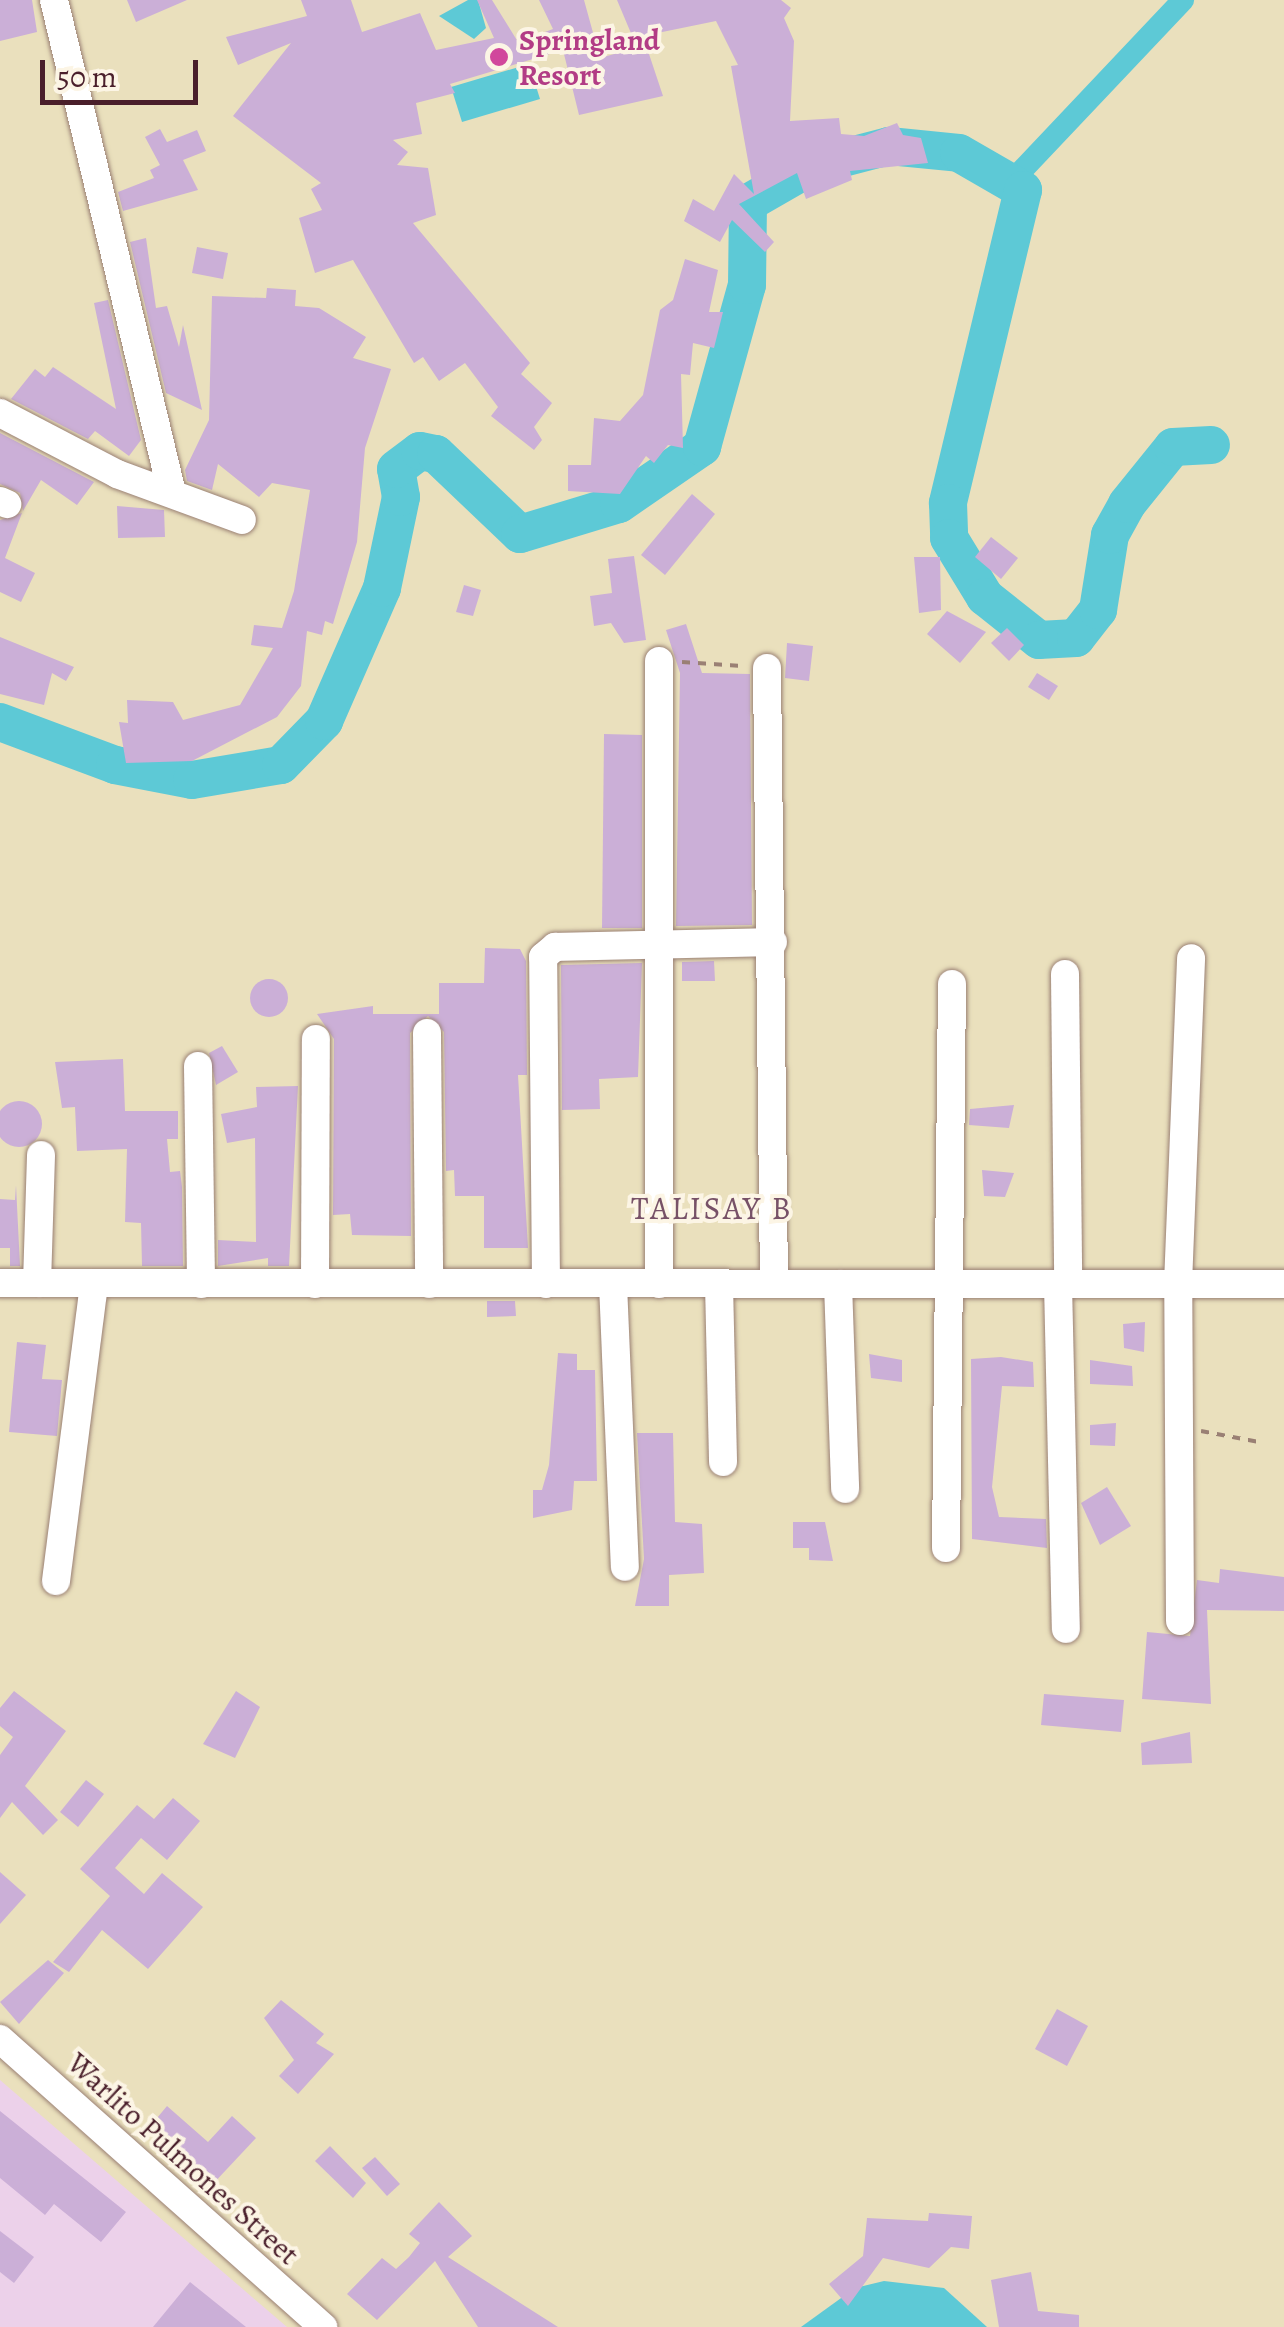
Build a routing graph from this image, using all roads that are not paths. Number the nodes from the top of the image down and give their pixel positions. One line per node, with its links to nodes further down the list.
1 (54, 0): 3 (street)
2 (0, 413): 3 (street)
3 (172, 493): 4 (street)
4 (242, 520)
5 (659, 661): 7 (street)
6 (767, 668): 8 (street)
7 (660, 942): 8 (street); 22 (street); 24 (street)
8 (773, 942): 26 (street)
9 (1191, 958): 30 (street)
10 (1066, 974): 29 (street)
11 (952, 984): 28 (street)
12 (427, 1033): 21 (street)
13 (316, 1040): 20 (street)
14 (198, 1066): 19 (street)
15 (41, 1155): 17 (street)
16 (0, 1283): 17 (street)
17 (37, 1283): 18 (street)
18 (94, 1284): 19 (street); 36 (street)
19 (201, 1284): 20 (street)
20 (315, 1284): 21 (street)
21 (429, 1284): 22 (street)
22 (546, 1284): 23 (street)
23 (613, 1284): 24 (street); 35 (street)
24 (660, 1284): 25 (street)
25 (719, 1284): 26 (street); 32 (street)
26 (774, 1284): 27 (street)
27 (838, 1284): 28 (street); 33 (street)
28 (952, 1284): 29 (street); 34 (street)
29 (1063, 1284): 30 (street); 38 (street)
30 (1178, 1284): 31 (street); 37 (street)
31 (1284, 1284)
32 (723, 1462)
33 (844, 1489)
34 (946, 1548)
35 (626, 1567)
36 (56, 1581)
37 (1180, 1621)
38 (1066, 1629)
39 (0, 2039): 40 (street, Warlito Pulmones Street)
40 (323, 2327)

